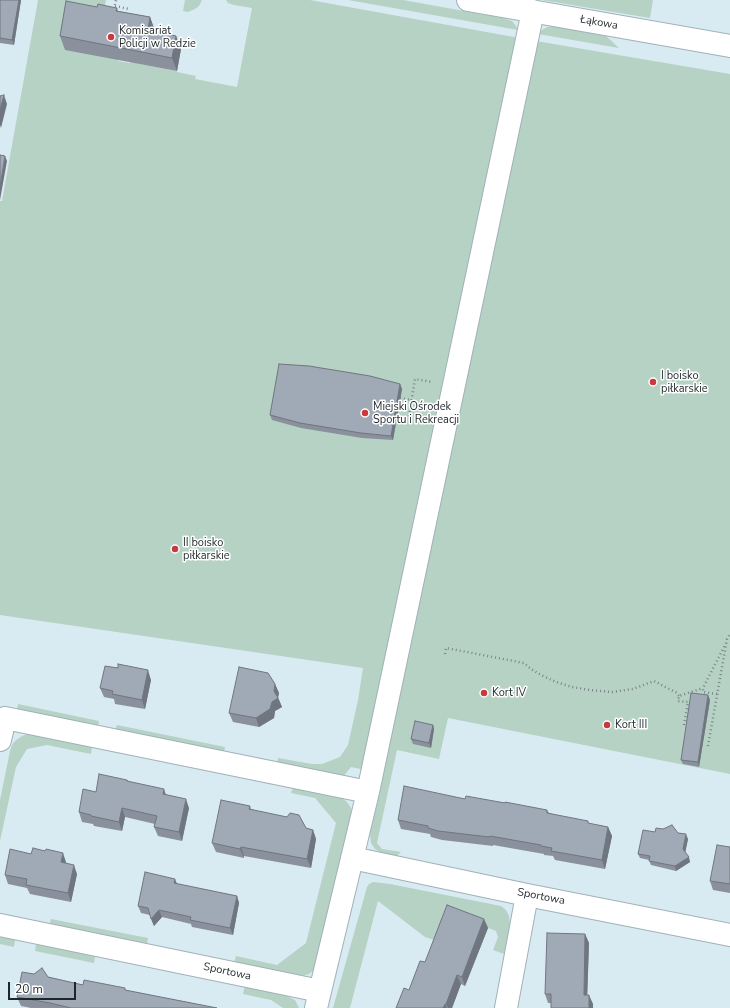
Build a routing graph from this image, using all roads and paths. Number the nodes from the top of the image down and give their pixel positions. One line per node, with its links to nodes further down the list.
1 (116, 0): 3 (path)
2 (468, 0): 5 (street, Łąkowa)
3 (115, 6): 4 (path); 6 (path)
4 (129, 9)
5 (533, 11): 7 (street, Łąkowa); 8 (street, Sportowa)
6 (113, 12)
7 (730, 46)
8 (454, 386): 10 (path); 23 (street, Sportowa)
9 (400, 398): 10 (path)
10 (412, 400): 11 (path)
11 (409, 416)
12 (730, 634): 13 (path)
13 (727, 639): 15 (path); 17 (path)
14 (445, 654): 18 (path)
15 (703, 688): 16 (path); 18 (path)
16 (703, 692): 17 (path); 19 (path)
17 (717, 694): 22 (path)
18 (679, 696): 20 (path)
19 (704, 699)
20 (684, 725)
21 (0, 740): 23 (street)
22 (708, 746)
23 (368, 792): 24 (street, Sportowa)
24 (352, 858): 25 (street, Sportowa); 28 (street, Sportowa)
25 (527, 895): 27 (street, Sportowa); 29 (street)
26 (0, 925): 28 (street, Sportowa)
27 (730, 935)
28 (318, 999)
29 (506, 1008)

